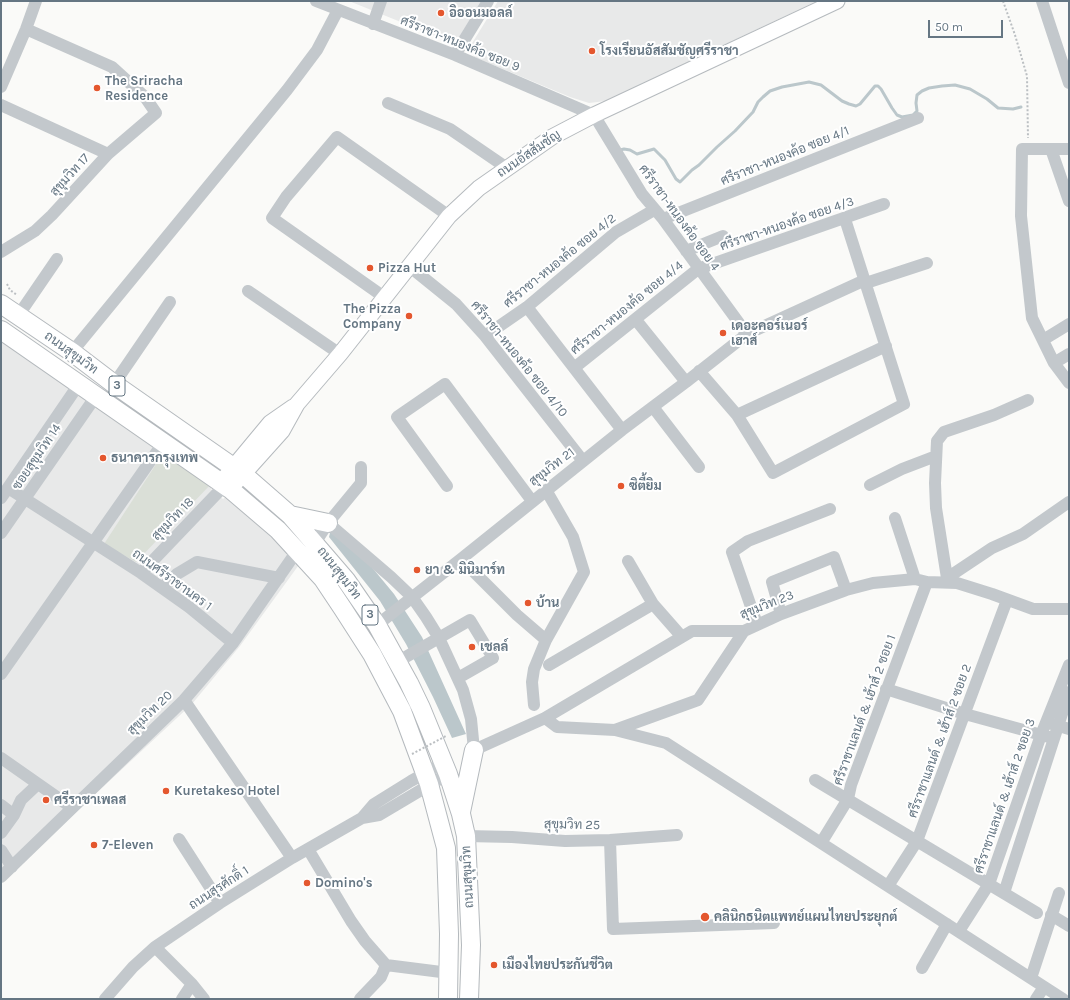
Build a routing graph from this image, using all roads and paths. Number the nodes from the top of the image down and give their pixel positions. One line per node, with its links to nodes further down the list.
1 (36, 1): 10 (street)
2 (316, 1): 8 (street, ศรีราชา-หนองค้อ ซอย 9)
3 (381, 1): 9 (street)
4 (488, 1): 11 (street)
5 (837, 1): 16 (main road, ถนนอัสสัมชัญ)
6 (1003, 1): 18 (path)
7 (1042, 1): 12 (street)
8 (338, 10): 9 (street, ศรีราชา-หนองค้อ ซอย 9); 52 (street)
9 (373, 24): 11 (street, ศรีราชา-หนองค้อ ซอย 9)
10 (26, 28): 13 (street); 21 (street, สุขุมวิท 17)
11 (455, 55): 16 (street, ศรีราชา-หนองค้อ ซอย 9)
12 (1068, 80)
13 (1, 87)
14 (388, 103): 22 (street)
15 (1, 105): 21 (street)
16 (594, 115): 22 (main road, ถนนอัสสัมชัญ); 25 (street, ศรีราชา-หนองค้อ ซอย 4)
17 (918, 118): 28 (street, ศรีราชา-หนองค้อ ซอย 4/1)
18 (1028, 149): 19 (street); 50 (street)
19 (1051, 149): 20 (street); 23 (street)
20 (1069, 149)
21 (108, 154): 31 (street, สุขุมวิท 17)
22 (507, 168): 26 (main road, ถนนอัสสัมชัญ)
23 (1069, 200)
24 (884, 204): 27 (street, ศรีราชา-หนองค้อ ซอย 4/3)
25 (654, 210): 28 (street, ศรีราชา-หนองค้อ ซอย 4); 43 (street, ศรีราชา-หนองค้อ ซอย 4/2)
26 (449, 216): 34 (main road, ถนนอัสสัมชัญ); 40 (street)
27 (845, 219): 35 (street, ศรีราชา-หนองค้อ ซอย 4/3); 36 (street)
28 (663, 220): 30 (street, ศรีราชา-หนองค้อ ซอย 4)
29 (723, 236): 30 (street)
30 (686, 251): 35 (street, ศรีราชา-หนองค้อ ซอย 4)
31 (1, 252)
32 (56, 259): 44 (street)
33 (927, 263): 36 (street, สุขุมวิท 21)
34 (409, 266): 40 (main road, ถนนอัสสัมชัญ); 49 (street, ศรีราชา-หนองค้อ ซอย 4/10)
35 (698, 269): 45 (street, ศรีราชา-หนองค้อ ซอย 4/4); 48 (street, ศรีราชา-หนองค้อ ซอย 4)
36 (866, 281): 48 (street, สุขุมวิท 21); 51 (street)
37 (7, 284): 39 (path)
38 (248, 291): 53 (street)
39 (17, 295)
40 (384, 297): 53 (main road, ถนนอัสสัมชัญ)
41 (170, 302): 61 (street)
42 (1, 304): 44 (highway, ถนนสุขุมวิท / 3)
43 (527, 307): 49 (street, ศรีราชา-หนองค้อ ซอย 4/2); 56 (street)
44 (18, 316): 52 (highway, ถนนสุขุมวิท / 3)
45 (636, 320): 56 (street, ศรีราชา-หนองค้อ ซอย 4/4); 58 (street)
46 (1069, 324): 50 (street)
47 (1, 330): 60 (highway, ถนนสุขุมวิท / 3)
48 (747, 334): 57 (street, สุขุมวิท 21)
49 (485, 336): 69 (street, ศรีราชา-หนองค้อ ซอย 4/10)
50 (1043, 340): 55 (street)
51 (886, 346): 65 (street); 65 (street)
52 (72, 352): 61 (highway, ถนนสุขุมวิท / 3)
53 (340, 354): 72 (main road, ถนนอัสสัมชัญ)
54 (1069, 354): 55 (street)
55 (1054, 363): 59 (street)
56 (574, 368): 66 (street)
57 (700, 371): 58 (street, สุขุมวิท 21); 65 (street)
58 (686, 382): 64 (street, สุขุมวิท 21)
59 (1069, 383)
60 (80, 384): 62 (highway, ถนนสุขุมวิท / 3); 76 (street, ซอยสุขุมวิท 14)
61 (114, 384): 72 (highway, ถนนสุขุมวิท / 3)
62 (96, 396): 67 (highway, ถนนสุขุมวิท / 3); 79 (street, ซอยสุขุมวิท 14)
63 (1028, 400): 68 (street)
64 (653, 407): 66 (street, สุขุมวิท 21); 71 (street)
65 (737, 415)
66 (622, 430): 69 (street, สุขุมวิท 21)
67 (163, 442): 73 (highway, ถนนสุขุมวิท / 3); 87 (street)
68 (936, 456): 74 (street); 94 (street)
69 (583, 461): 77 (street, สุขุมวิท 21)
70 (361, 467): 85 (street)
71 (699, 467)
72 (238, 471): 73 (main road, ถนนอัสสัมชัญ); 83 (highway, ถนนสุขุมวิท / 3)
73 (226, 485): 89 (highway, ถนนสุขุมวิท / 3); 92 (street, สุขุมวิท 18)
74 (870, 485)
75 (447, 486): 80 (street)
76 (8, 488): 78 (street, ซอยสุขุมวิท 14); 79 (street, ถนนศรีราชานคร 1)
77 (546, 490): 80 (street, สุขุมวิท 21); 107 (street)
78 (1, 498)
79 (25, 499): 86 (street, ซอยสุขุมวิท 14); 87 (street, ถนนศรีราชานคร 1)
80 (532, 501): 90 (street, สุขุมวิท 21)
81 (1069, 502): 94 (street)
82 (830, 509): 104 (street)
83 (290, 515): 85 (highway); 88 (highway, ถนนสุขุมวิท / 3)
84 (895, 518): 95 (street)
85 (328, 523): 88 (street); 98 (street)
86 (1, 534)
87 (94, 543): 92 (street, ถนนศรีราชานคร 1); 113 (street)
88 (315, 543): 103 (highway, ถนนสุขุมวิท / 3)
89 (297, 551): 93 (street, สุขุมวิท 20); 130 (highway, ถนนสุขุมวิท / 3)
90 (461, 559): 98 (street, สุขุมวิท 21); 107 (street)
91 (628, 561): 100 (street)
92 (141, 573): 96 (street, ถนนศรีราชานคร 1)
93 (279, 578): 96 (street); 109 (street, สุขุมวิท 20)
94 (952, 580): 95 (street, สุขุมวิท 23); 99 (street, สุขุมวิท 23)
95 (921, 581): 97 (street, สุขุมวิท 23); 115 (street, ศรีราชาแลนด์ & เฮ้าส์ 2 ซอย 1)
96 (162, 588): 109 (street, ถนนศรีราชานคร 1)
97 (846, 590): 102 (street, สุขุมวิท 23); 102 (street)
98 (407, 600): 103 (street, สุขุมวิท 21); 108 (street)
99 (1007, 600): 101 (street, สุขุมวิท 23); 119 (street, ศรีราชาแลนด์ & เฮ้าส์ 2 ซอย 2)
100 (653, 604): 106 (street); 111 (street)
101 (1069, 609)
102 (782, 614): 104 (street, สุขุมวิท 23)
103 (382, 620): 110 (highway, ถนนสุขุมวิท / 3)
104 (757, 624): 105 (street, สุขุมวิท 23)
105 (744, 631): 106 (street, สุขุมวิท 23); 123 (street)
106 (682, 637): 120 (street, สุขุมวิท 23)
107 (546, 640): 118 (street)
108 (434, 641): 110 (street); 114 (street); 114 (street)
109 (233, 643): 117 (street, สุขุมวิท 20)
110 (403, 659): 129 (highway, ถนนสุขุมวิท / 3)
111 (549, 665)
112 (1069, 665): 121 (street, ศรีราชาแลนด์ & เฮ้าส์ 2 ซอย 3)
113 (1, 674)
114 (458, 678): 126 (street)
115 (886, 689): 119 (street); 133 (street, ศรีราชาแลนด์ & เฮ้าส์ 2 ซอย 1)
116 (1069, 692): 121 (street, ศรีราชาแลนด์ & เฮ้าส์ 2 ซอย 3)
117 (184, 700): 135 (street, สุขุมวิท 20); 147 (street)
118 (534, 705)
119 (966, 714): 124 (street); 143 (street, ศรีราชาแลนด์ & เฮ้าส์ 2 ซอย 2)
120 (546, 718): 123 (street); 126 (street, สุขุมวิท 23)
121 (1052, 728): 122 (street); 124 (street); 152 (street, ศรีราชาแลนด์ & เฮ้าส์ 2 ซอย 3)
122 (1069, 729)
123 (615, 730): 144 (street)
124 (1041, 735): 150 (street, ศรีราชาแลนด์ & เฮ้าส์ 2 ซอย 3)
125 (446, 736): 127 (path, bridge)
126 (474, 750): 136 (highway)
127 (412, 754)
128 (1, 758): 132 (street)
129 (446, 768): 130 (street, ถนนสุรศักดิ์ 1); 136 (highway, ถนนสุขุมวิท / 3)
130 (427, 778): 145 (street, ถนนสุรศักดิ์ 1); 164 (highway, ถนนสุขุมวิท / 3)
131 (816, 780): 133 (street)
132 (38, 784): 135 (street); 137 (street)
133 (848, 799): 143 (street); 144 (street, ศรีราชาแลนด์ & เฮ้าส์ 2 ซอย 1)
134 (1, 805): 137 (street)
135 (71, 808): 148 (street, สุขุมวิท 20)
136 (460, 814): 140 (highway, ถนนสุขุมวิท / 3)
137 (14, 815): 138 (street)
138 (1, 833)
139 (677, 835): 142 (street, สุขุมวิท 25)
140 (466, 836): 142 (street, สุขุมวิท 25); 173 (highway, ถนนสุขุมวิท / 3)
141 (179, 838): 154 (street)
142 (610, 840): 157 (street)
143 (917, 841): 150 (street); 151 (street, ศรีราชาแลนด์ & เฮ้าส์ 2 ซอย 2)
144 (821, 843): 151 (street)
145 (308, 849): 147 (street, ถนนสุรศักดิ์ 1); 162 (street)
146 (1, 850): 148 (street)
147 (292, 858): 154 (street, ถนนสุรศักดิ์ 1)
148 (12, 866): 149 (street, สุขุมวิท 20)
149 (1, 877)
150 (989, 884): 152 (street); 160 (street, ศรีราชาแลนด์ & เฮ้าส์ 2 ซอย 3)
151 (888, 886): 158 (street)
152 (1004, 893): 155 (street)
153 (1059, 893): 156 (street)
154 (220, 903): 161 (street, ถนนสุรศักดิ์ 1)
155 (1037, 913)
156 (1051, 915): 159 (street); 165 (street)
157 (774, 923)
158 (947, 924): 160 (street); 163 (street)
159 (1069, 926)
160 (959, 931): 165 (street)
161 (155, 947): 166 (street); 168 (street, ถนนสุรศักดิ์ 1)
162 (386, 965): 164 (street); 171 (street)
163 (922, 968)
164 (449, 973): 172 (highway, ถนนสุขุมวิท / 3)
165 (1031, 978): 167 (street)
166 (192, 984): 169 (street); 170 (street)
167 (1044, 987): 174 (street); 175 (street)
168 (105, 999)
169 (182, 999)
170 (204, 999)
171 (360, 999)
172 (448, 999)
173 (469, 999)
174 (1036, 999)
175 (1063, 999)

